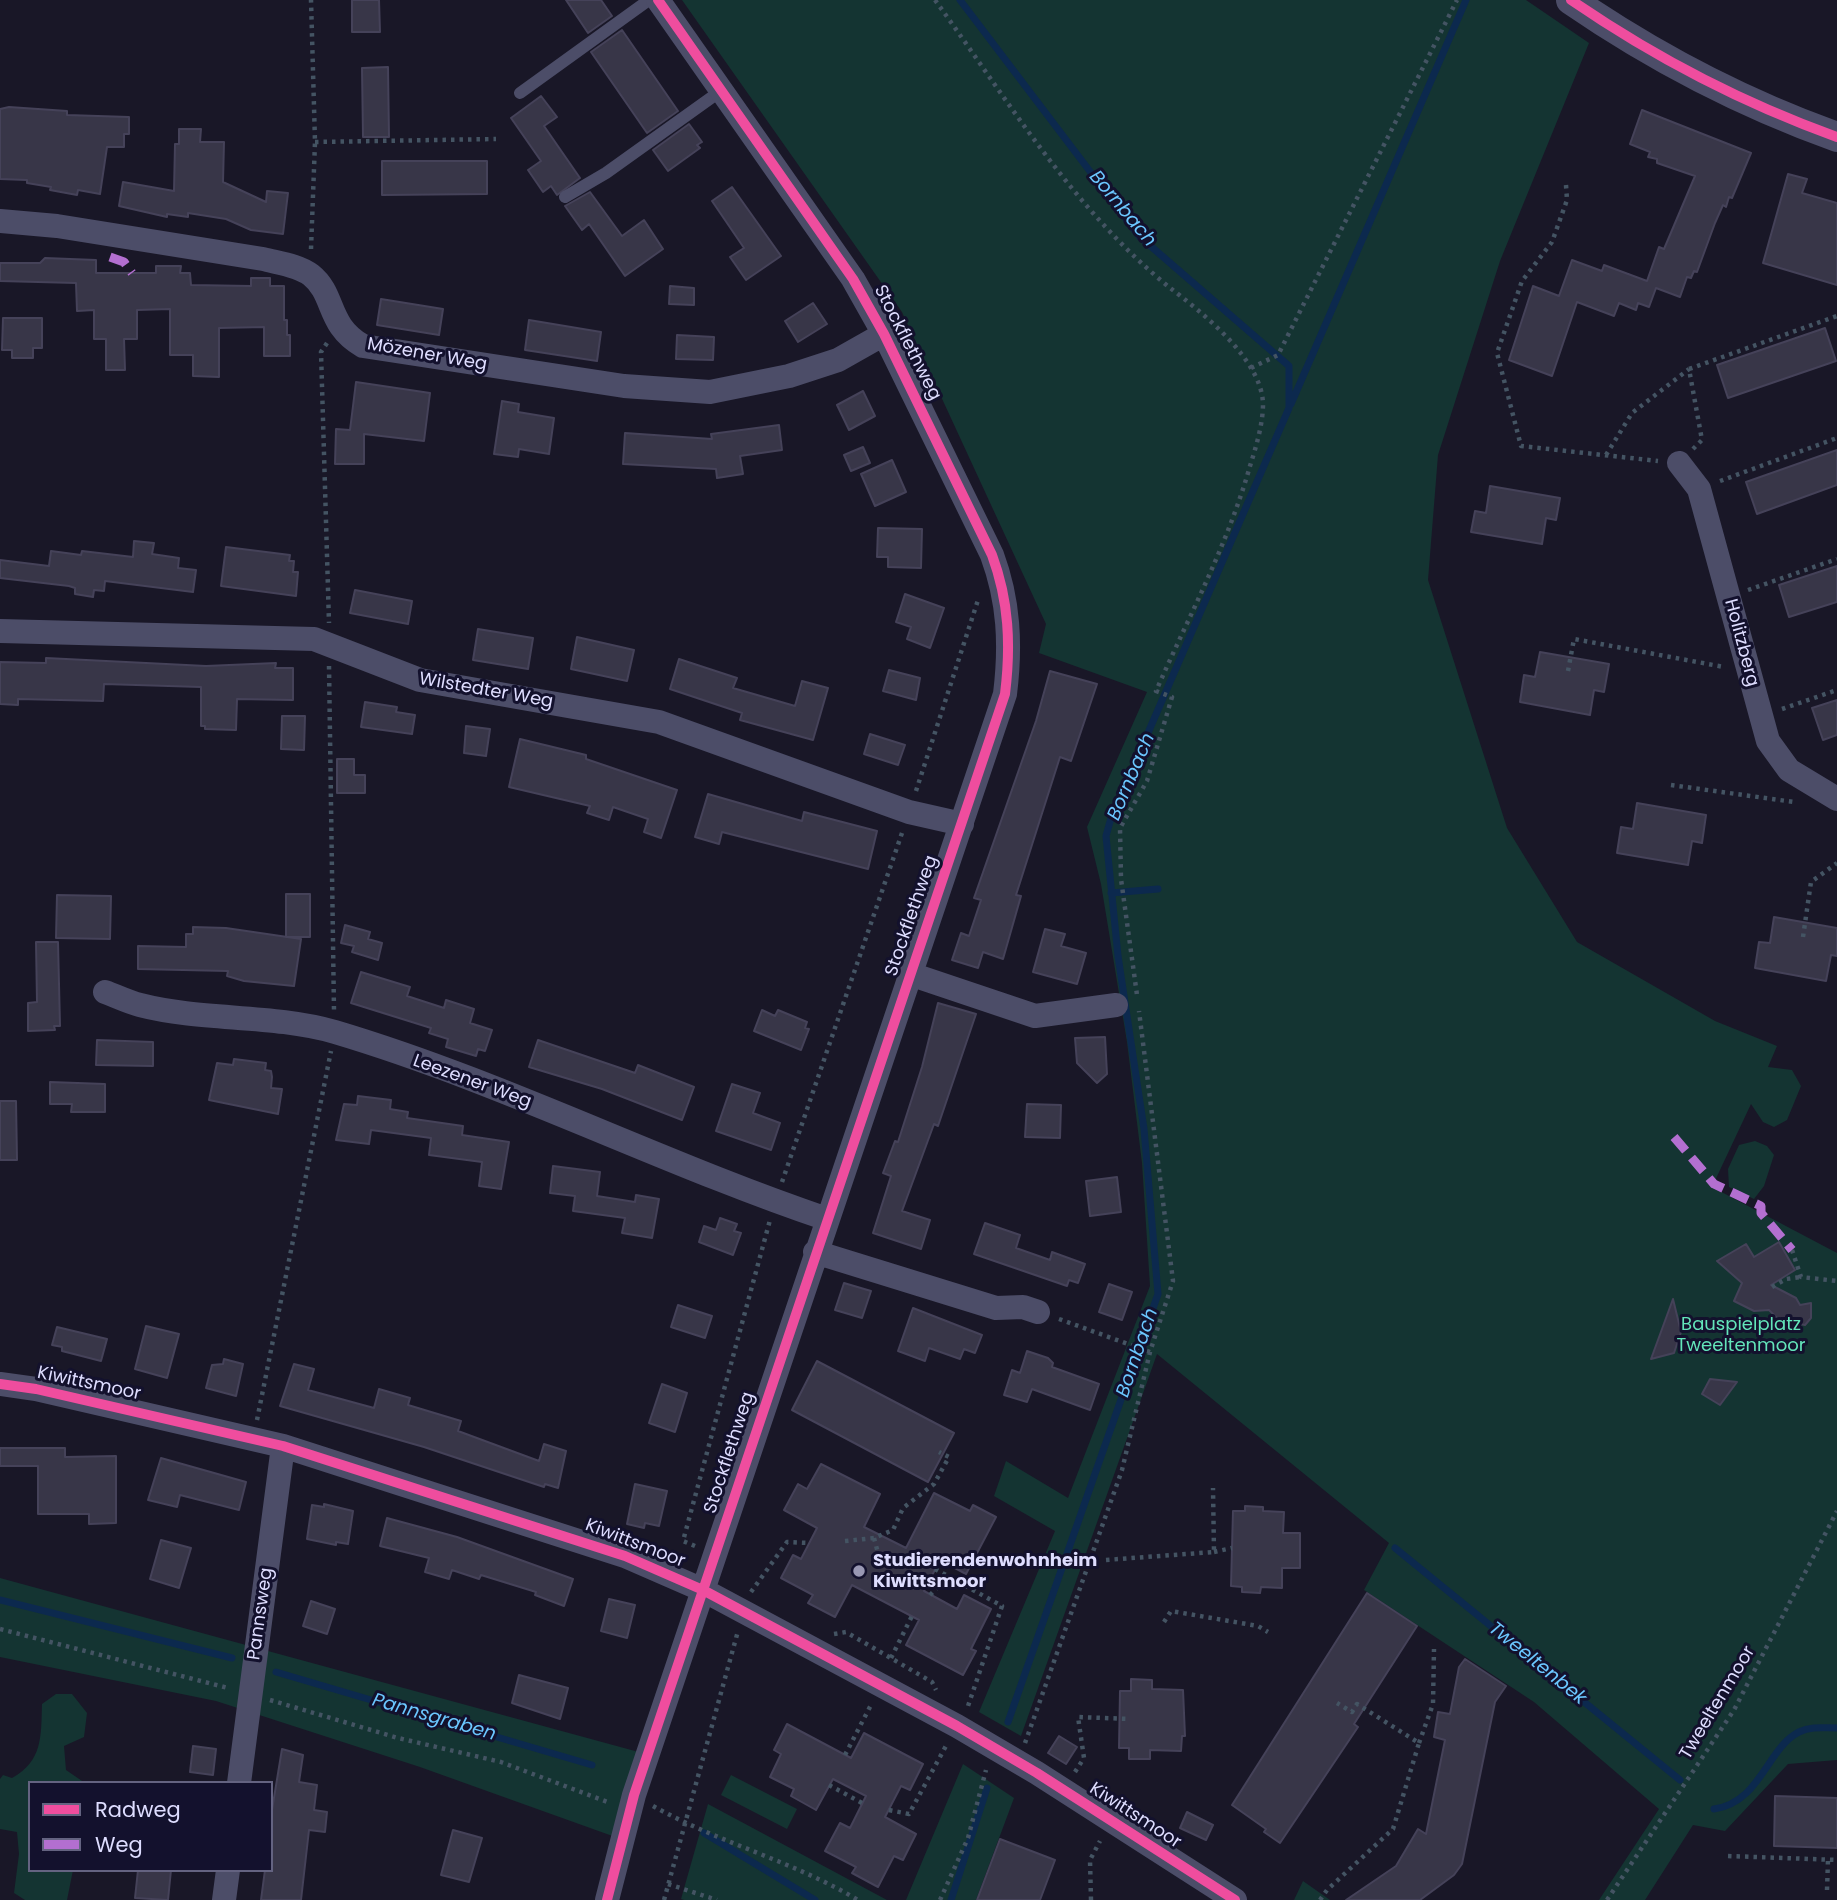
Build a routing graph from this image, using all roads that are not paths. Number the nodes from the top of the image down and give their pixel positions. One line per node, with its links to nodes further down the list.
1 (649, 0): 5 (lane)
2 (659, 0): 4 (street, Stockflethweg)
3 (1571, 0): 6 (street)
4 (722, 90): 7 (lane); 9 (street, Stockflethweg)
5 (520, 93)
6 (1837, 137)
7 (565, 197)
8 (0, 221): 9 (street, Mözener Weg)
9 (884, 334): 13 (street, Stockflethweg)
10 (1679, 463): 12 (street, Holitzberg)
11 (0, 631): 13 (street, Wilstedter Weg)
12 (1837, 799)
13 (962, 824): 14 (street, Stockflethweg)
14 (910, 974): 16 (street, Stockflethweg); 17 (street, Stockflethweg)
15 (105, 992): 17 (street, Leezener Weg)
16 (1116, 1005)
17 (827, 1219): 18 (street, Stockflethweg)
18 (816, 1252): 19 (street); 22 (street, Stockflethweg)
19 (1038, 1312)
20 (0, 1384): 21 (street, Kiwittsmoor)
21 (283, 1446): 22 (street, Kiwittsmoor); 23 (street, Pannsweg)
22 (703, 1590): 26 (street, Stockflethweg); 27 (street, Kiwittsmoor)
23 (239, 1781)
24 (228, 1872): 25 (street)
25 (224, 1900)
26 (607, 1900)
27 (1236, 1900)

